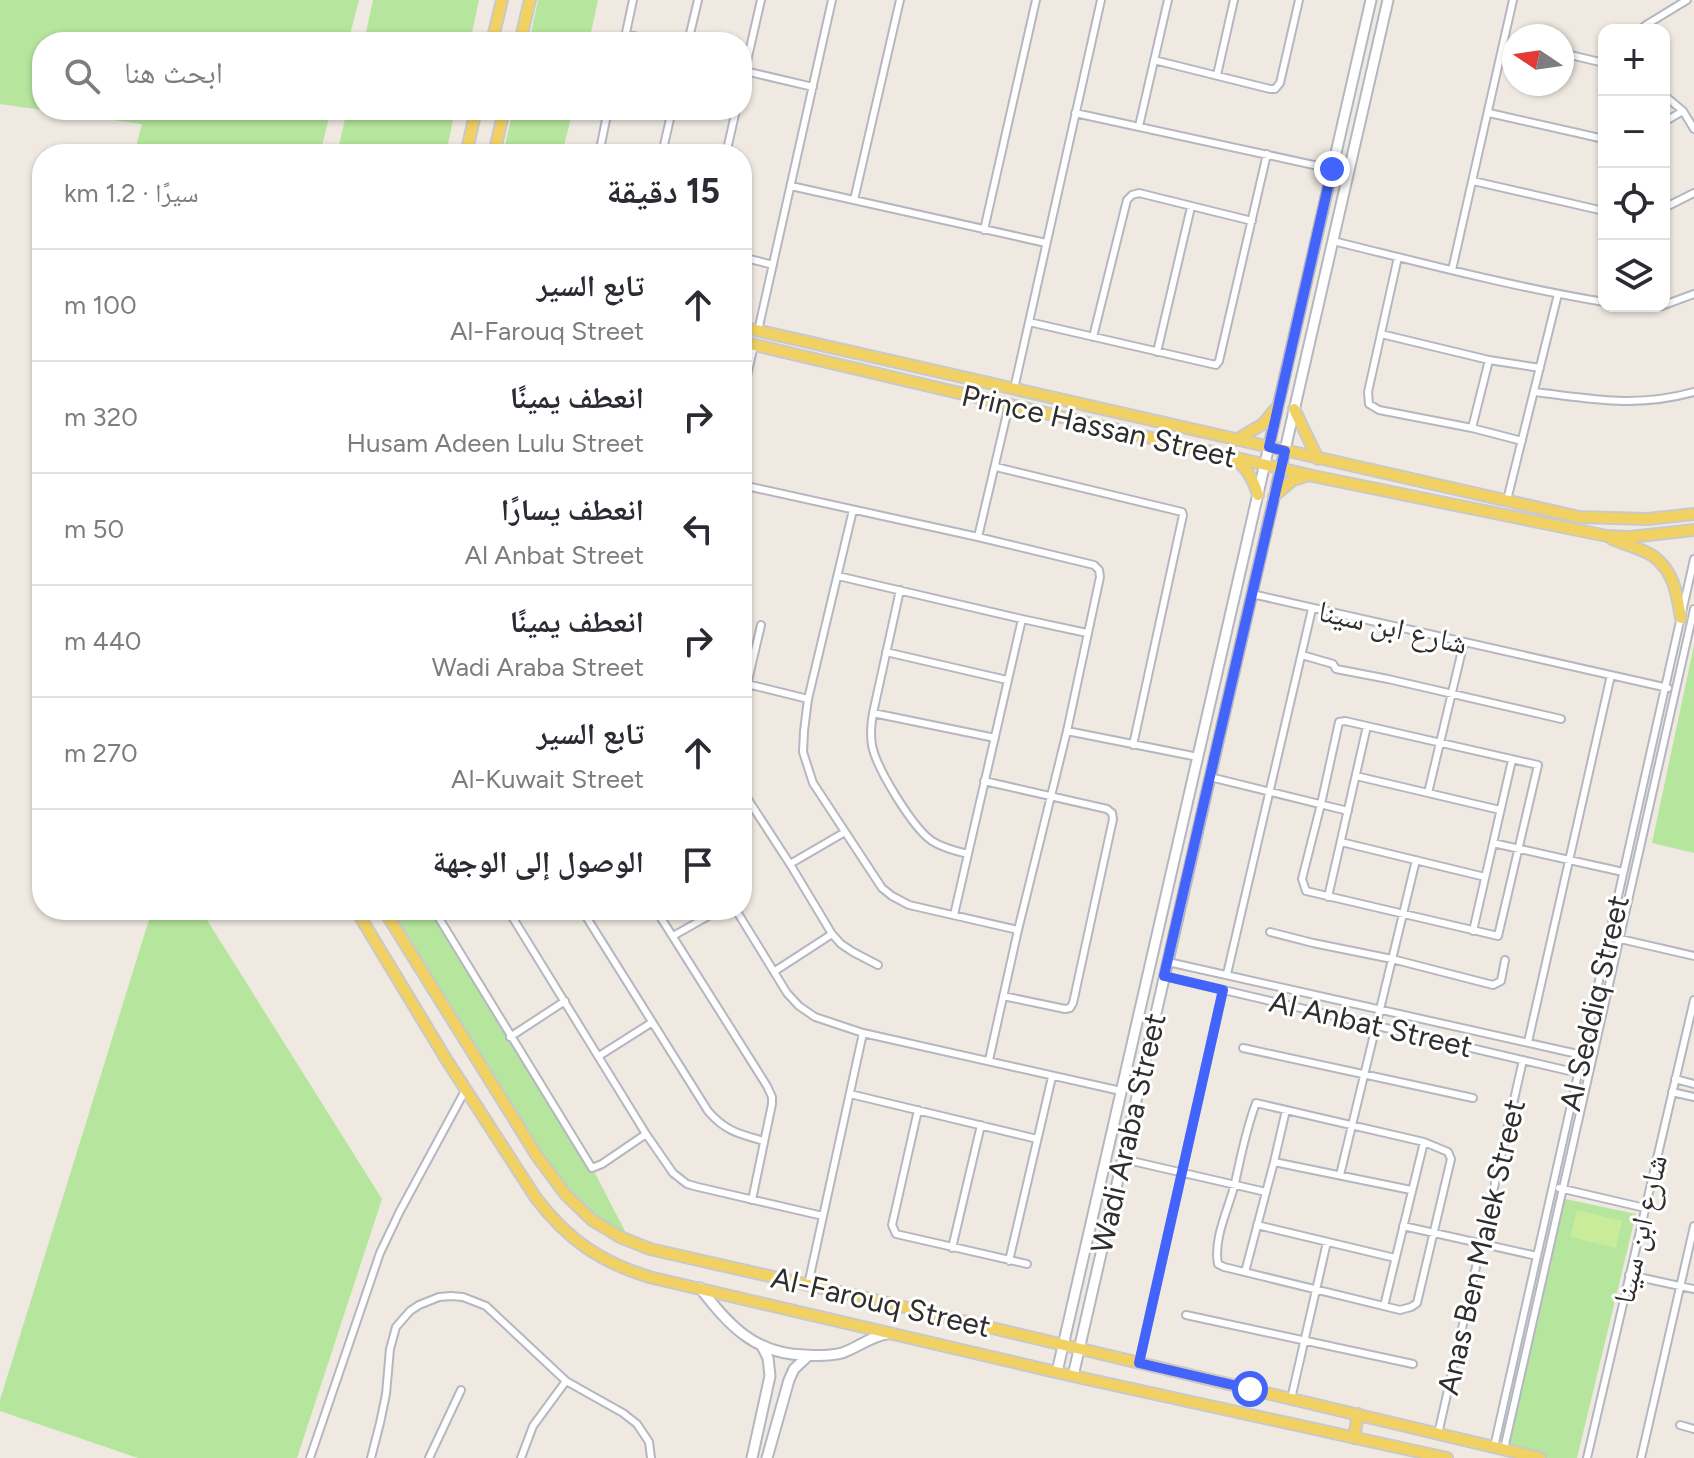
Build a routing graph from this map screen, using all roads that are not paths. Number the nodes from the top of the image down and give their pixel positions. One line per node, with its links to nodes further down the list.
1 (502, 0): 19 (main road)
2 (530, 0): 20 (main road)
3 (633, 0): 21 (street)
4 (698, 0): 22 (street)
5 (761, 0): 23 (street)
6 (832, 0): 32 (street)
7 (900, 0): 56 (street)
8 (1036, 0): 61 (street)
9 (1101, 0): 35 (street)
10 (1168, 0): 28 (street)
11 (1234, 0): 31 (street)
12 (1299, 0): 31 (street)
13 (1371, 0): 24 (main road, Wadi Araba Street)
14 (1388, 0): 25 (main road, Wadi Araba Street)
15 (1513, 0): 17 (street)
16 (1687, 0): 18 (street)
17 (1508, 24)
18 (1648, 24)
19 (494, 32)
20 (522, 32)
21 (626, 32)
22 (690, 32)
23 (752, 40)
24 (1359, 51): 25 (main road); 52 (main road, Wadi Araba Street)
25 (1376, 53): 62 (main road, Wadi Araba Street)
26 (1502, 54): 36 (street)
27 (1574, 56): 29 (street)
28 (1154, 60): 31 (street); 43 (street)
29 (1598, 62)
30 (752, 73): 32 (street)
31 (1217, 75)
32 (813, 87): 54 (street)
33 (1665, 96): 34 (street)
34 (1683, 111): 37 (street); 44 (street)
35 (1075, 113): 43 (street); 63 (street)
36 (1489, 113): 45 (street); 53 (street)
37 (1670, 119)
38 (474, 120): 46 (main road)
39 (502, 120): 47 (main road)
40 (606, 120): 48 (street)
41 (670, 120): 49 (street)
42 (734, 120): 50 (street)
43 (1139, 126): 51 (street)
44 (1694, 129)
45 (1598, 138)
46 (468, 144)
47 (496, 144)
48 (601, 144)
49 (664, 144)
50 (728, 144)
51 (1267, 154): 52 (street); 60 (street)
52 (1332, 169): 86 (main road, Wadi Araba Street)
53 (1473, 181): 59 (street); 67 (street)
54 (791, 186): 56 (street); 66 (street)
55 (1694, 193): 57 (street)
56 (854, 200): 61 (street)
57 (1670, 205)
58 (1191, 207): 60 (street); 76 (street); 78 (street)
59 (1598, 210)
60 (1252, 221): 78 (street)
61 (984, 230): 63 (street)
62 (1333, 241): 64 (street); 87 (main road, Wadi Araba Street)
63 (1046, 243): 72 (street)
64 (1398, 257): 67 (street); 75 (street)
65 (752, 260): 66 (street)
66 (773, 265): 74 (street)
67 (1452, 270): 68 (street)
68 (1558, 294): 70 (street); 81 (street)
69 (1694, 294): 71 (street)
70 (1598, 301)
71 (1670, 303)
72 (1029, 322): 76 (street); 82 (street)
73 (752, 330): 74 (main road, Prince Hassan Street)
74 (758, 331): 82 (main road, Prince Hassan Street)
75 (1381, 334): 80 (street); 88 (street)
76 (1093, 337): 78 (street)
77 (754, 345): 79 (street); 85 (main road, Prince Hassan Street)
78 (1157, 352)
79 (752, 354)
80 (1489, 360): 81 (street); 88 (street)
81 (1540, 368): 83 (street)
82 (1014, 389): 89 (main road, Prince Hassan Street)
83 (1535, 392): 84 (street); 90 (street)
84 (1694, 392)
85 (1009, 405): 93 (main road, Prince Hassan Street); 96 (street)
86 (1278, 406): 89 (main road); 91 (main road, Wadi Araba Street)
87 (1294, 409): 92 (main road, Wadi Araba Street); 94 (main road)
88 (1472, 428): 90 (street)
89 (1236, 440): 91 (main road, Prince Hassan Street)
90 (1522, 441): 102 (street)
91 (1269, 447): 92 (main road, Prince Hassan Street); 95 (main road, Wadi Araba Street)
92 (1285, 451): 94 (main road, Prince Hassan Street); 97 (main road, Wadi Araba Street)
93 (1230, 456): 95 (main road, Prince Hassan Street); 100 (main road)
94 (1318, 459): 102 (main road, Prince Hassan Street)
95 (1265, 464): 97 (main road, Prince Hassan Street); 100 (main road, Wadi Araba Street)
96 (996, 467): 107 (street); 135 (street)
97 (1281, 468): 98 (main road, Prince Hassan Street); 101 (main road, Wadi Araba Street)
98 (1313, 476): 101 (main road); 106 (main road, Prince Hassan Street)
99 (752, 487): 103 (street)
100 (1258, 495): 136 (main road, Wadi Araba Street)
101 (1274, 496): 111 (main road, Wadi Araba Street)
102 (1507, 502): 104 (main road, Prince Hassan Street)
103 (853, 510): 107 (street); 109 (street)
104 (1694, 514)
105 (1694, 530): 106 (main road, Prince Hassan Street)
106 (1607, 536): 114 (main road)
107 (978, 537): 117 (street)
108 (1694, 559): 114 (street, Al Seddiq Street)
109 (838, 576): 110 (street); 128 (street)
110 (900, 590): 115 (street); 119 (street)
111 (1252, 594): 112 (street, شارع ابن سينا); 139 (main road, Wadi Araba Street)
112 (1312, 609): 118 (street, شارع ابن سينا); 120 (street)
113 (1694, 609): 126 (street, Al Seddiq Street)
114 (1681, 618): 125 (street, Al Seddiq Street)
115 (1022, 619): 117 (street); 123 (street)
116 (761, 625): 121 (street)
117 (1087, 633): 132 (street)
118 (1464, 642): 122 (street, شارع ابن سينا); 127 (street)
119 (886, 652): 123 (street); 129 (street)
120 (1302, 655): 127 (street); 141 (street)
121 (752, 663)
122 (1611, 675): 125 (street, شارع ابن سينا); 156 (street)
123 (1007, 680): 133 (street)
124 (752, 685): 128 (street)
125 (1665, 688): 126 (street, شارع ابن سينا); 158 (street, Al Seddiq Street)
126 (1676, 690): 177 (street, Al Seddiq Street)
127 (1452, 694): 130 (street); 134 (street)
128 (808, 699): 148 (street)
129 (873, 713): 133 (street); 154 (street)
130 (1561, 719)
131 (1367, 726): 134 (street); 138 (street); 144 (street)
132 (1067, 731): 135 (street); 143 (street)
133 (995, 738): 140 (street)
134 (1440, 743): 137 (street); 142 (street)
135 (1133, 745): 136 (street)
136 (1198, 757): 149 (main road, Wadi Araba Street)
137 (1512, 760): 145 (street); 153 (street)
138 (1356, 776): 142 (street); 147 (street)
139 (1210, 777): 141 (street); 151 (main road, Wadi Araba Street)
140 (984, 781): 143 (street); 154 (street)
141 (1270, 793): 144 (street); 184 (street)
142 (1428, 793): 145 (street)
143 (1051, 796): 171 (street); 187 (street)
144 (1321, 804): 147 (street); 160 (street)
145 (1500, 810): 152 (street)
146 (752, 811): 157 (street)
147 (1348, 811): 150 (street)
148 (845, 832): 157 (street); 161 (street)
149 (1179, 840): 151 (main road); 207 (main road, Wadi Araba Street)
150 (1341, 842): 155 (street); 160 (street)
151 (1195, 843): 181 (main road, Wadi Araba Street)
152 (1493, 843): 153 (street); 159 (street)
153 (1519, 849): 156 (street); 172 (street)
154 (968, 854): 161 (street)
155 (1416, 860): 159 (street); 162 (street)
156 (1569, 860): 158 (street); 195 (street)
157 (790, 864): 174 (street)
158 (1623, 872): 176 (street, Al Seddiq Street)
159 (1485, 877): 172 (street)
160 (1328, 897): 162 (street)
161 (954, 915): 171 (street)
162 (1403, 915): 172 (street); 179 (street)
163 (362, 920): 206 (main road, Al-Farouq Street)
164 (390, 920): 245 (main road, Al-Farouq Street)
165 (440, 920): 194 (street)
166 (514, 920): 189 (street)
167 (589, 920): 191 (street)
168 (663, 920): 175 (street)
169 (701, 920): 175 (street)
170 (742, 920): 183 (street)
171 (1018, 930): 187 (street)
172 (1473, 931)
173 (1270, 932): 179 (street)
174 (832, 934): 182 (street); 183 (street)
175 (673, 936): 218 (street)
176 (1609, 937): 177 (street); 197 (street, Al Seddiq Street)
177 (1620, 939): 178 (street); 226 (street, Al Seddiq Street)
178 (1694, 956)
179 (1392, 959): 180 (street); 190 (street)
180 (1505, 960)
181 (1168, 962): 184 (street, Al Anbat Street); 185 (main road, Wadi Araba Street)
182 (878, 965)
183 (775, 971): 193 (street)
184 (1227, 974): 190 (street, Al Anbat Street)
185 (1164, 976): 186 (street, Al Anbat Street); 220 (main road, Wadi Araba Street)
186 (1223, 990): 192 (street, Al Anbat Street); 222 (street)
187 (1003, 996): 199 (street)
188 (1694, 1000): 204 (street, شارع ابن سينا)
189 (565, 1001): 194 (street); 198 (street)
190 (1380, 1009): 192 (street); 195 (street, Al Anbat Street)
191 (651, 1023): 198 (street); 218 (street)
192 (1376, 1025): 200 (street, Al Anbat Street); 202 (street)
193 (863, 1033): 199 (street); 209 (street)
194 (510, 1037): 216 (street)
195 (1528, 1042): 197 (street, Al Anbat Street)
196 (1243, 1048): 202 (street)
197 (1582, 1055): 201 (street, Al Seddiq Street)
198 (599, 1056): 216 (street)
199 (989, 1060): 203 (street)
200 (1523, 1060): 201 (street, Al Anbat Street); 237 (street, Anas Ben Malek Street)
201 (1578, 1073): 225 (street, Al Seddiq Street)
202 (1364, 1074): 211 (street); 214 (street)
203 (1052, 1077): 207 (street); 217 (street)
204 (1675, 1079): 205 (street); 208 (street, شارع ابن سينا)
205 (1694, 1084)
206 (466, 1089): 247 (main road, Al-Farouq Street); 271 (street)
207 (1121, 1091): 254 (main road, Wadi Araba Street)
208 (1672, 1092): 210 (street); 230 (street, شارع ابن سينا)
209 (850, 1094): 212 (street); 231 (street)
210 (1694, 1097)
211 (1473, 1098)
212 (918, 1110): 215 (street); 238 (street)
213 (1286, 1110): 214 (street); 221 (street); 224 (street)
214 (1353, 1124): 219 (street); 223 (street)
215 (981, 1125): 217 (street); 238 (street)
216 (646, 1134): 229 (street)
217 (1037, 1139): 241 (street)
218 (764, 1141): 229 (street)
219 (1424, 1142): 227 (street); 235 (street)
220 (1123, 1159): 222 (street); 256 (main road, Wadi Araba Street)
221 (1274, 1162): 223 (street); 228 (street)
222 (1182, 1172): 224 (street); 258 (street)
223 (1340, 1175): 227 (street)
224 (1234, 1185): 228 (street); 243 (street)
225 (1552, 1187): 226 (street); 239 (street, Al Seddiq Street)
226 (1563, 1189): 230 (street); 270 (street, Al Seddiq Street)
227 (1411, 1190): 233 (street)
228 (1266, 1192): 232 (street)
229 (752, 1200): 231 (street)
230 (1645, 1208): 244 (street, شارع ابن سينا)
231 (823, 1216): 245 (street)
232 (1257, 1225): 236 (street); 243 (street)
233 (1403, 1226): 235 (street); 240 (street)
234 (1694, 1226): 246 (street)
235 (1434, 1234): 237 (street); 250 (street)
236 (1327, 1242): 240 (street); 248 (street)
237 (1482, 1243): 239 (street); 268 (street, Anas Ben Malek Street)
238 (952, 1248): 241 (street)
239 (1537, 1256): 270 (street, Al Seddiq Street)
240 (1395, 1258): 250 (street)
241 (1009, 1261): 242 (street)
242 (1027, 1264)
243 (1245, 1272): 248 (street)
244 (1629, 1275): 246 (street); 280 (street, شارع ابن سينا)
245 (808, 1285): 254 (main road, Al-Farouq Street)
246 (1680, 1286): 249 (street); 281 (street)
247 (700, 1288): 252 (main road, Al-Farouq Street); 255 (main road)
248 (1316, 1289): 250 (street); 253 (street)
249 (1694, 1289)
250 (1384, 1306)
251 (1186, 1315): 253 (street)
252 (888, 1333): 257 (main road); 260 (main road, Al-Farouq Street)
253 (1304, 1341): 259 (street); 264 (street)
254 (1063, 1345): 256 (main road, Al-Farouq Street); 260 (main road, Wadi Araba Street)
255 (762, 1346): 257 (main road); 276 (main road)
256 (1079, 1349): 258 (main road, Al-Farouq Street); 261 (main road, Wadi Araba Street)
257 (808, 1356): 277 (main road)
258 (1139, 1363): 264 (main road, Al-Farouq Street)
259 (1413, 1364)
260 (1057, 1372): 261 (main road, Al-Farouq Street)
261 (1073, 1376): 269 (main road, Al-Farouq Street)
262 (566, 1381): 272 (street); 274 (street); 275 (street)
263 (461, 1390): 273 (street)
264 (1291, 1399): 265 (main road, Al-Farouq Street)
265 (1358, 1414): 268 (main road, Al-Farouq Street); 269 (main road)
266 (1680, 1425): 267 (street)
267 (1694, 1429)
268 (1438, 1434): 270 (main road, Al-Farouq Street)
269 (1354, 1438): 278 (main road, Al-Farouq Street)
270 (1499, 1448): 279 (main road, Al-Farouq Street)
271 (310, 1458)
272 (371, 1458)
273 (429, 1458)
274 (521, 1458)
275 (651, 1458)
276 (752, 1458)
277 (767, 1458)
278 (1447, 1458)
279 (1540, 1458)
280 (1587, 1458)
281 (1641, 1458)

